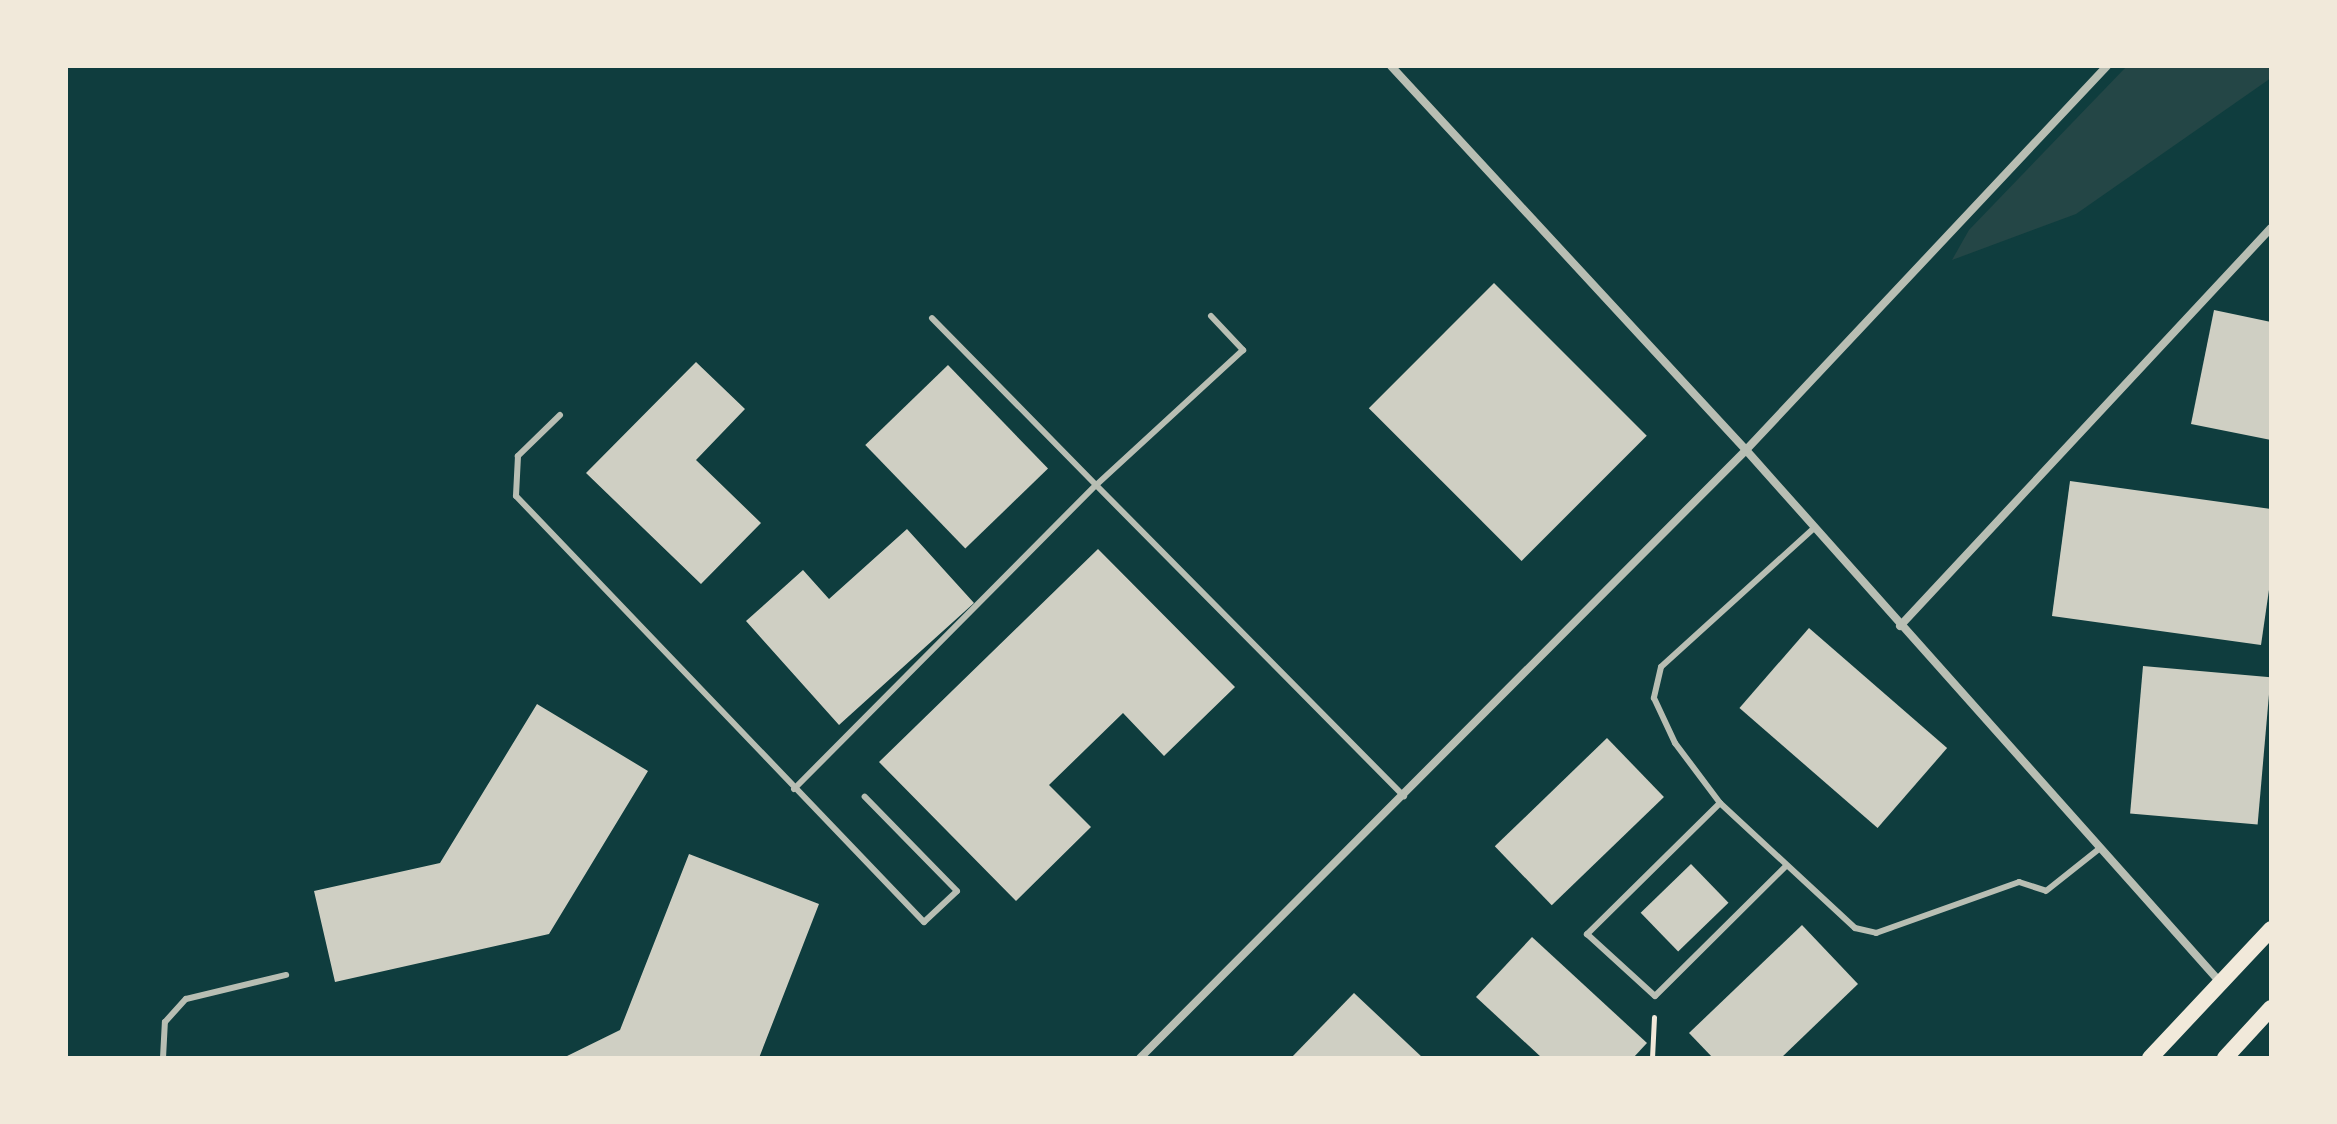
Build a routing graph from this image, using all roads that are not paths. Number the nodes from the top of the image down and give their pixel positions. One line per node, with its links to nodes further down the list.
1 (1391, 66): 7 (street)
2 (2107, 66): 7 (street)
3 (2271, 228): 10 (street)
4 (1211, 316): 8 (lane)
5 (932, 318): 8 (lane)
6 (560, 415): 11 (lane)
7 (1746, 450): 9 (street); 12 (street)
8 (1096, 485): 11 (lane); 12 (lane)
9 (1813, 529): 10 (street); 14 (lane)
10 (1900, 626): 15 (street)
11 (794, 789): 13 (lane)
12 (1404, 796): 22 (street)
13 (865, 797)
14 (1720, 803): 16 (lane); 16 (lane)
15 (2100, 848): 16 (lane); 19 (street)
16 (1785, 867)
17 (2271, 929): 19 (main road)
18 (286, 975): 21 (lane)
19 (2220, 982): 23 (main road)
20 (2271, 1008): 24 (main road)
21 (163, 1058)
22 (1140, 1058)
23 (2150, 1058)
24 (2225, 1058)

